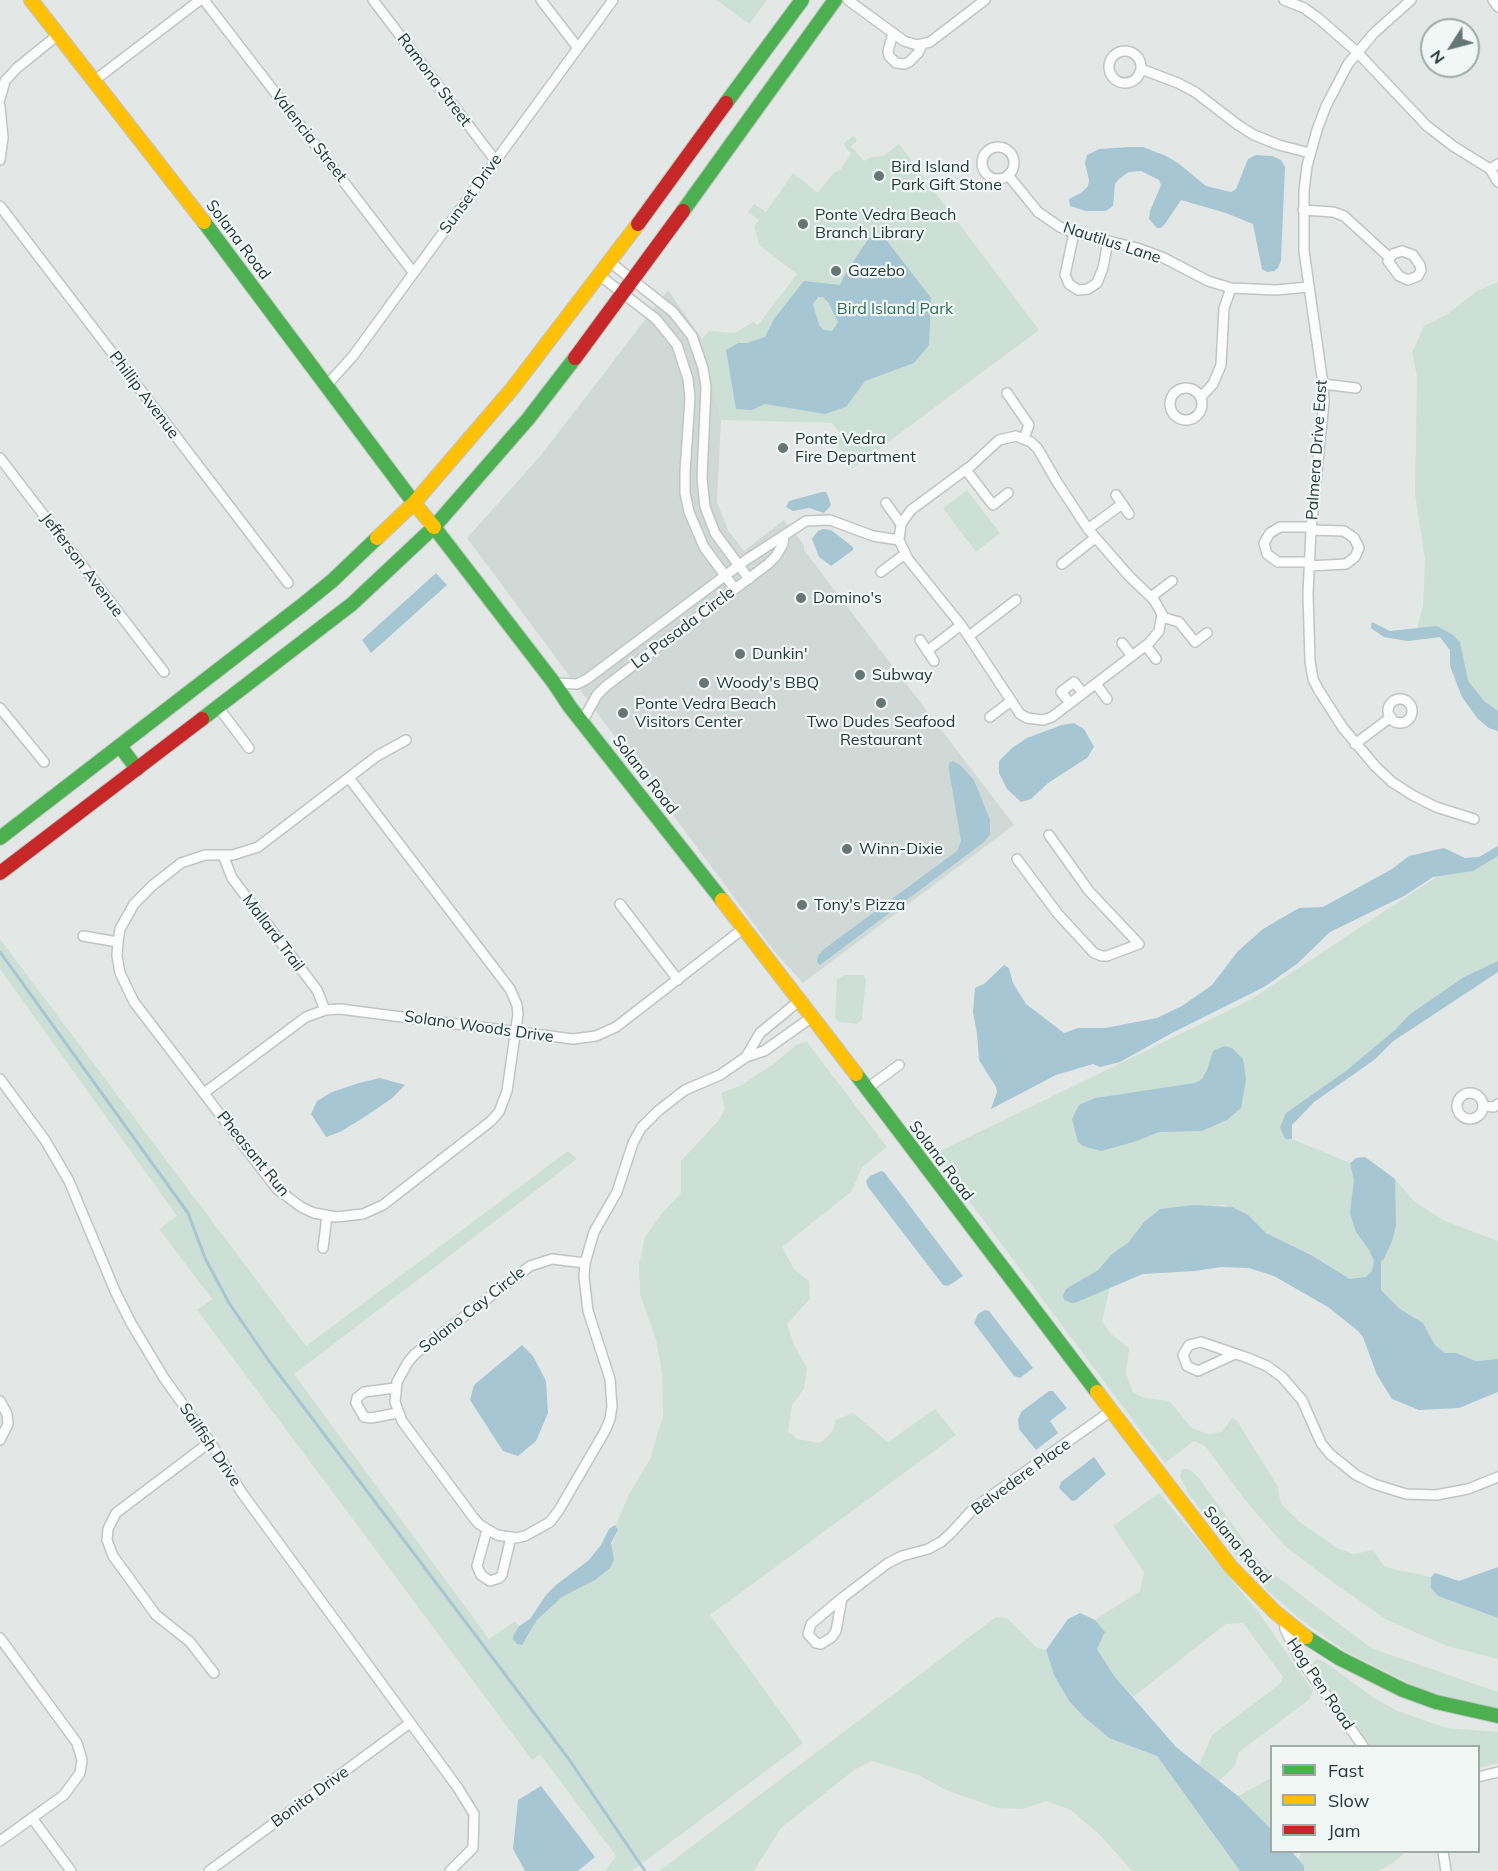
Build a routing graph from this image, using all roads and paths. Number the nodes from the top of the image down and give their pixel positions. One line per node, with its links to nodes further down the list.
1 (31, 0): 15 (main road, Solana Road)
2 (202, 0): 20 (street); 35 (street, Valencia Street)
3 (373, 0): 25 (street, Ramona Street)
4 (541, 0): 17 (street)
5 (613, 0): 17 (street, Sunset Drive)
6 (802, 0): 34 (main road)
7 (835, 0): 37 (main road)
8 (848, 0): 14 (street)
9 (985, 0): 16 (street)
10 (1284, 0): 18 (street)
11 (1412, 0): 18 (street, Palmera Drive East)
12 (1493, 0): 13 (street)
13 (1498, 7)
14 (893, 33): 16 (street); 16 (street)
15 (59, 34): 20 (main road, Solana Road); 21 (street)
16 (922, 45)
17 (578, 48): 25 (street, Sunset Drive)
18 (1357, 52): 23 (street, Palmera Drive East); 26 (street)
19 (1141, 69): 23 (street)
20 (95, 80): 42 (main road, Solana Road)
21 (0, 99)
22 (0, 106): 24 (street)
23 (1310, 153): 30 (street, Palmera Drive East)
24 (0, 160)
25 (495, 160): 35 (street, Sunset Drive)
26 (1494, 166): 28 (street)
27 (1008, 175): 31 (street, Nautilus Lane)
28 (1498, 182)
29 (0, 206): 72 (street, Phillip Avenue)
30 (1303, 210): 33 (street); 38 (street, Palmera Drive East)
31 (1074, 233): 32 (street, Nautilus Lane); 32 (street)
32 (1108, 241): 39 (street, Nautilus Lane)
33 (1390, 258)
34 (610, 262): 36 (main road); 37 (street)
35 (413, 272): 42 (street, Sunset Drive)
36 (599, 275): 40 (street); 53 (main road)
37 (634, 280): 40 (main road); 47 (street)
38 (1308, 287): 39 (street, Nautilus Lane); 41 (street, Palmera Drive East)
39 (1231, 288): 45 (street)
40 (624, 293): 46 (street); 58 (main road)
41 (1323, 384): 43 (street); 59 (street, Palmera Drive East)
42 (326, 386): 53 (main road, Solana Road)
43 (1356, 388)
44 (1007, 393): 48 (street)
45 (1201, 397)
46 (688, 425): 47 (street); 69 (street)
47 (705, 426): 67 (street)
48 (1020, 437): 50 (street); 60 (street)
49 (0, 458): 87 (street, Jefferson Avenue)
50 (966, 470): 51 (street); 57 (street)
51 (1008, 493)
52 (1116, 495): 55 (street)
53 (414, 503): 58 (main road, Solana Road); 101 (main road)
54 (886, 503): 57 (street)
55 (1122, 504): 56 (street); 60 (street)
56 (1129, 514)
57 (901, 524): 63 (street)
58 (434, 527): 88 (main road, Solana Road); 94 (main road)
59 (1311, 528): 66 (street, Palmera Drive East); 66 (street); 66 (street)
60 (1088, 529): 62 (street)
61 (784, 536): 63 (street, La Pasada Circle); 67 (street, La Pasada Circle); 70 (street, La Pasada Circle)
62 (1095, 538): 65 (street); 74 (street)
63 (899, 540): 64 (street)
64 (905, 554): 68 (street); 77 (street)
65 (1062, 564)
66 (1310, 564): 100 (street, Palmera Drive East)
67 (739, 566): 69 (street, La Pasada Circle); 70 (street)
68 (881, 572)
69 (725, 576): 73 (street); 88 (street, La Pasada Circle)
70 (749, 579): 73 (street, La Pasada Circle)
71 (1172, 581): 74 (street)
72 (288, 584)
73 (735, 589): 98 (street, La Pasada Circle)
74 (1151, 597): 76 (street)
75 (1016, 600): 79 (street)
76 (1162, 617): 78 (street); 82 (street)
77 (961, 625): 79 (street); 83 (street)
78 (1207, 633)
79 (969, 636): 92 (street)
80 (920, 640): 83 (street)
81 (1122, 643): 84 (street)
82 (1148, 644): 84 (street); 85 (street)
83 (927, 651): 86 (street)
84 (1132, 656): 89 (street)
85 (1156, 659)
86 (934, 661)
87 (164, 672)
88 (554, 683): 98 (main road, Solana Road)
89 (1096, 684): 90 (street); 91 (street)
90 (1083, 693): 93 (street); 93 (street)
91 (1107, 699)
92 (1011, 701): 93 (street); 96 (street)
93 (1070, 703)
94 (218, 707): 102 (street); 104 (main road)
95 (0, 708): 103 (street)
96 (990, 717)
97 (1391, 717): 100 (street)
98 (582, 722): 113 (main road, Solana Road)
99 (406, 740): 105 (street)
100 (1355, 744): 106 (street, Palmera Drive East)
101 (120, 746): 104 (main road); 108 (main road)
102 (249, 748)
103 (44, 762)
104 (137, 769): 111 (main road)
105 (349, 778): 109 (street, Pheasant Run); 120 (street, Pheasant Run)
106 (1474, 819)
107 (1048, 835): 110 (street)
108 (0, 838)
109 (223, 855): 115 (street, Pheasant Run); 118 (street, Mallard Trail)
110 (1017, 859)
111 (0, 873)
112 (620, 904): 116 (street)
113 (744, 928): 116 (street, Solano Woods Drive); 117 (main road, Solana Road)
114 (83, 936): 115 (street)
115 (118, 942): 125 (street, Pheasant Run)
116 (678, 980): 120 (street, Solano Woods Drive)
117 (799, 1001): 119 (main road, Solana Road); 121 (street)
118 (325, 1010): 120 (street, Solano Woods Drive); 125 (street, Solano Woods Drive)
119 (812, 1017): 121 (street); 124 (main road, Solana Road)
120 (517, 1032): 128 (street, Pheasant Run)
121 (746, 1057): 130 (street)
122 (899, 1065): 124 (street)
123 (0, 1079): 137 (street, Sailfish Drive)
124 (866, 1089): 134 (main road, Solana Road)
125 (204, 1093): 128 (street, Pheasant Run)
126 (1483, 1106): 127 (street)
127 (1497, 1107)
128 (327, 1216): 129 (street)
129 (323, 1248)
130 (585, 1263): 132 (street, Solano Cay Circle); 140 (street)
131 (1235, 1354): 131 (street); 138 (street)
132 (395, 1388): 135 (street); 135 (street)
133 (0, 1401): 136 (street)
134 (1111, 1411): 141 (street, Belvedere Place); 142 (main road, Solana Road)
135 (398, 1413): 139 (street)
136 (0, 1440)
137 (210, 1442): 144 (street); 146 (street, Sailfish Drive)
138 (1498, 1477)
139 (487, 1530): 140 (street); 140 (street)
140 (511, 1537)
141 (842, 1598): 141 (street, Belvedere Place)
142 (1284, 1619): 145 (main road, Solana Road); 147 (street, Hog Pen Road)
143 (0, 1638): 150 (street)
144 (214, 1673)
145 (1498, 1716)
146 (410, 1724): 154 (street, Bonita Drive); 155 (street, Sailfish Drive)
147 (1362, 1745)
148 (1498, 1772): 149 (street)
149 (1480, 1777)
150 (32, 1818): 151 (street); 153 (street)
151 (0, 1842)
152 (1443, 1853): 156 (street)
153 (71, 1871)
154 (209, 1871)
155 (450, 1871)
156 (1446, 1871)

